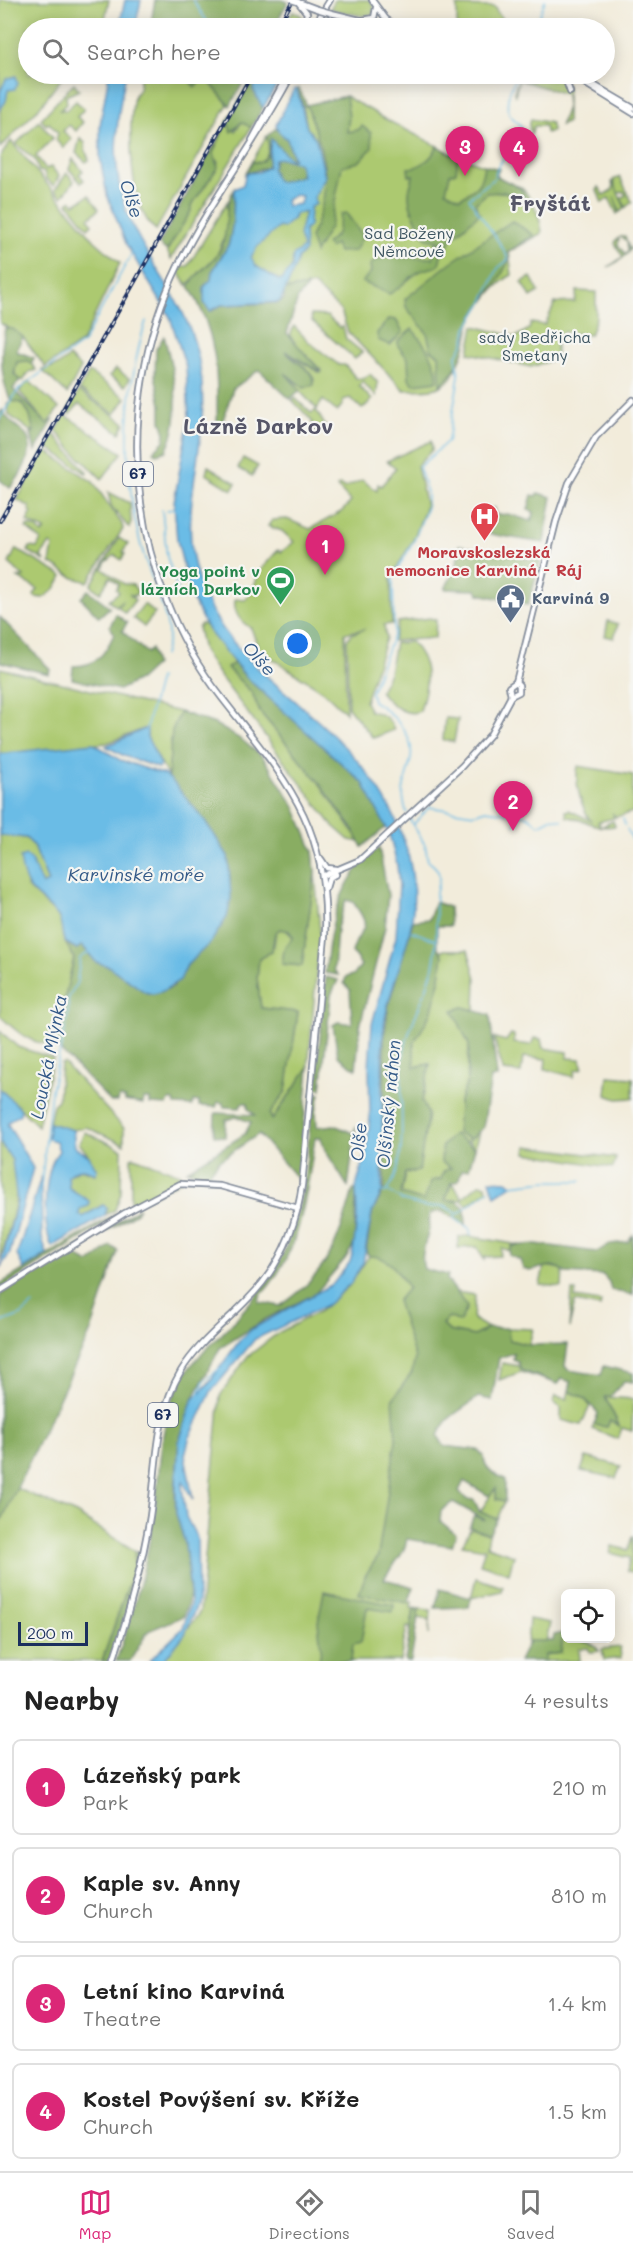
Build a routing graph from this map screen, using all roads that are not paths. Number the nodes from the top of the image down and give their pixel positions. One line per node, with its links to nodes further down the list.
1 (292, 0): 4 (main road, bridge)
2 (331, 0): 7 (main road)
3 (372, 0): 5 (main road)
4 (298, 3): 6 (main road); 8 (main road, bridge)
5 (376, 5): 9 (main road); 10 (main road)
6 (306, 18)
7 (320, 18)
8 (350, 18)
9 (374, 18)
10 (386, 18)
11 (283, 84): 19 (main road, 67)
12 (288, 84): 19 (main road, 67)
13 (568, 84): 14 (main road)
14 (574, 84)
15 (588, 84): 17 (main road)
16 (588, 84): 18 (main road)
17 (633, 108)
18 (633, 113)
19 (244, 156): 23 (main road, 67)
20 (633, 400): 21 (main road)
21 (516, 682): 22 (main road); 22 (main road)
22 (511, 696): 24 (main road)
23 (315, 845): 24 (main road); 25 (main road, 67)
24 (345, 868): 25 (main road); 26 (main road)
25 (322, 876): 26 (main road, 67)
26 (325, 902): 27 (main road, 67)
27 (298, 1208): 28 (main road); 29 (main road, 67)
28 (0, 1291)
29 (113, 1661)

